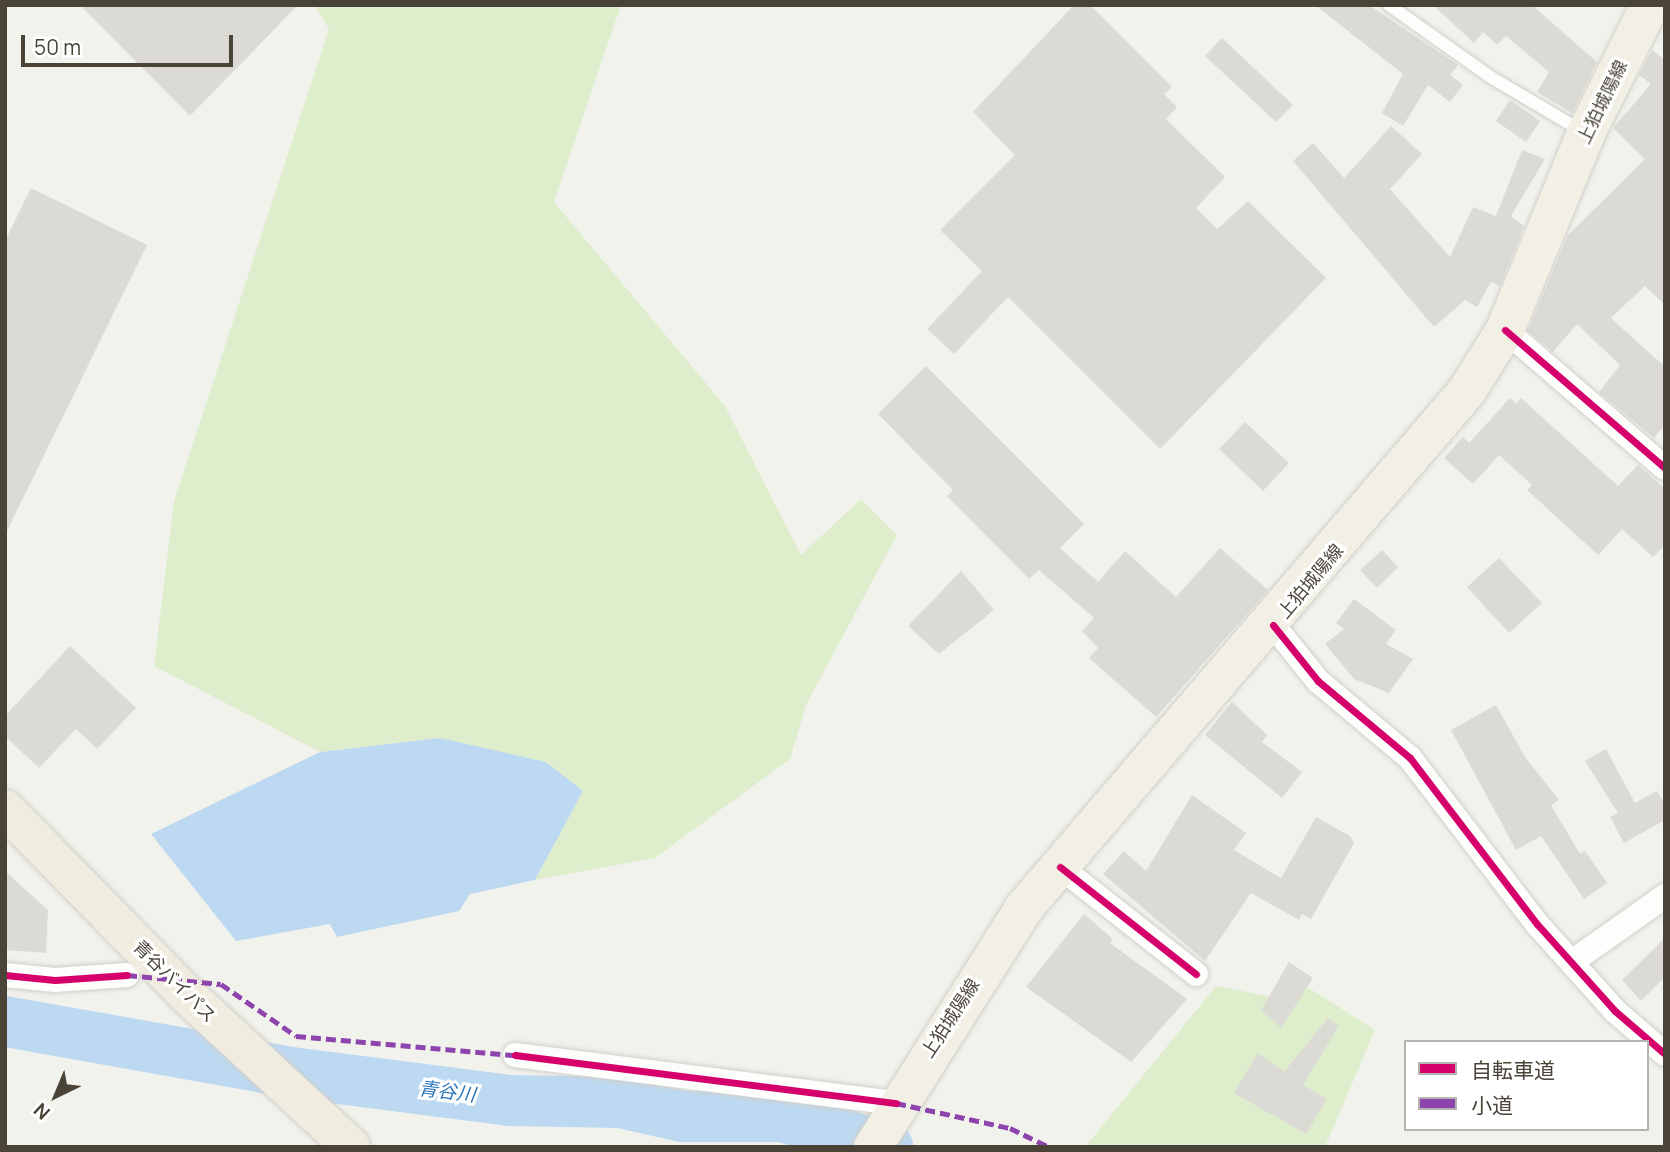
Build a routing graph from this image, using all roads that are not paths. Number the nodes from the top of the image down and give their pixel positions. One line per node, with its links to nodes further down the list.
1 (1389, 5): 3 (lane)
2 (1650, 5): 3 (main road, 上狛城陽線)
3 (1586, 133): 4 (main road, 上狛城陽線)
4 (1505, 330): 5 (street); 6 (main road, 上狛城陽線)
5 (1665, 468)
6 (1273, 625): 8 (main road, 上狛城陽線); 10 (street)
7 (5, 809): 19 (highway, 青谷バイパス)
8 (1060, 867): 11 (street); 18 (main road, 上狛城陽線)
9 (1665, 896): 10 (street)
10 (1573, 961): 14 (street)
11 (1196, 974)
12 (5, 975): 13 (street)
13 (127, 975)
14 (1649, 1040)
15 (1649, 1040): 16 (street)
16 (1665, 1054)
17 (515, 1055): 18 (street)
18 (885, 1123)
19 (343, 1140)

